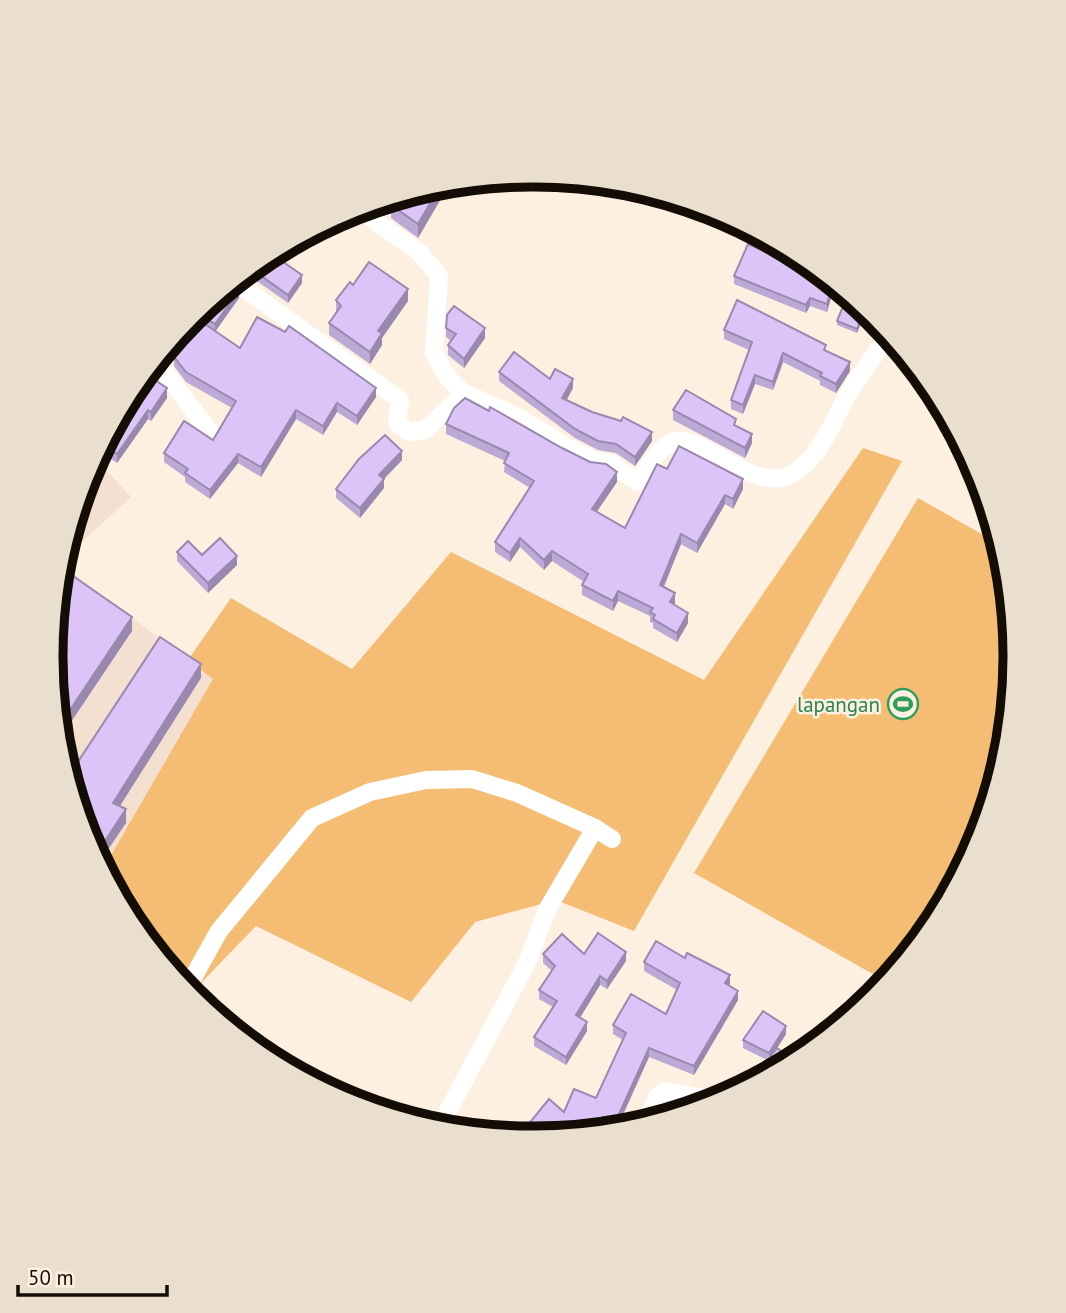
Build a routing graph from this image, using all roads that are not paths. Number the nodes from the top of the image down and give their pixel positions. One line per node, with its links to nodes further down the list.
1 (368, 216): 5 (street)
2 (243, 287): 5 (street)
3 (883, 343): 5 (street)
4 (162, 368): 6 (street)
5 (464, 393)
6 (209, 431)
7 (595, 828): 8 (street); 9 (street); 12 (street)
8 (612, 839)
9 (192, 979)
10 (698, 1097): 11 (street)
11 (652, 1111)
12 (446, 1118)

